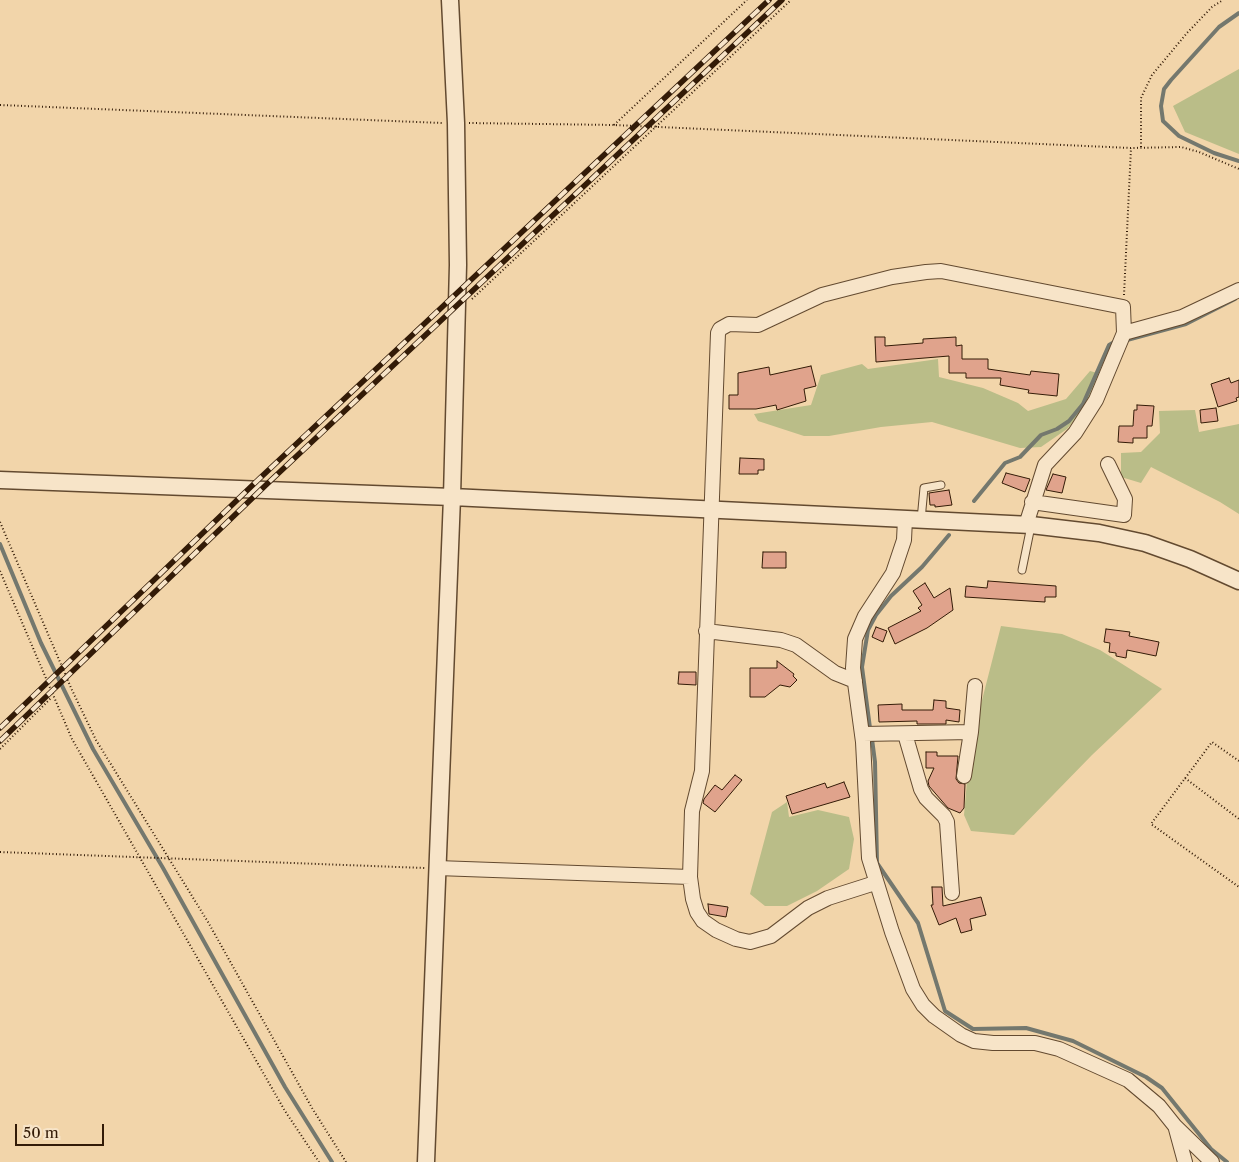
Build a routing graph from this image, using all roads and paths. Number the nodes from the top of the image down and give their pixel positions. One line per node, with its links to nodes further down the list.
1 (450, 0): 6 (street)
2 (747, 0): 7 (path)
3 (791, 0): 8 (path)
4 (1223, 0): 9 (path)
5 (0, 105): 6 (path)
6 (456, 123): 7 (path); 19 (street)
7 (614, 125): 8 (path)
8 (656, 127): 10 (path); 13 (path)
9 (1141, 147): 10 (path); 11 (path)
10 (1130, 148): 14 (path)
11 (1239, 170)
12 (1239, 290): 15 (street)
13 (466, 305)
14 (1123, 307): 15 (street); 21 (street)
15 (1124, 333): 20 (street)
16 (1108, 464): 22 (street)
17 (0, 480): 19 (street)
18 (941, 486): 23 (lane)
19 (452, 497): 21 (street); 45 (street)
20 (1032, 502): 22 (street); 25 (street)
21 (712, 510): 23 (street); 30 (street)
22 (1124, 515): 26 (street)
23 (913, 519): 25 (street); 31 (street)
24 (0, 522): 44 (path)
25 (1029, 525): 26 (street); 27 (lane)
26 (1122, 538): 29 (street)
27 (1022, 570)
28 (0, 571): 33 (path)
29 (1239, 581)
30 (706, 631): 31 (street); 46 (street)
31 (855, 680): 35 (street)
32 (975, 686): 34 (street)
33 (52, 697): 37 (path); 43 (path)
34 (971, 732): 36 (street); 39 (street)
35 (862, 734): 36 (street); 47 (street)
36 (905, 734): 49 (street)
37 (0, 749)
38 (1239, 761): 40 (path)
39 (964, 776)
40 (1185, 778): 41 (path); 48 (path)
41 (1239, 818)
42 (0, 852): 43 (path)
43 (141, 856): 44 (path); 51 (path)
44 (169, 857): 45 (path); 52 (path)
45 (438, 868): 46 (street); 53 (street)
46 (690, 877): 47 (street)
47 (875, 883): 50 (street)
48 (1239, 888)
49 (952, 893)
50 (1175, 1126): 54 (street); 55 (street)
51 (320, 1162)
52 (346, 1162)
53 (426, 1162)
54 (1185, 1162)
55 (1212, 1162)

